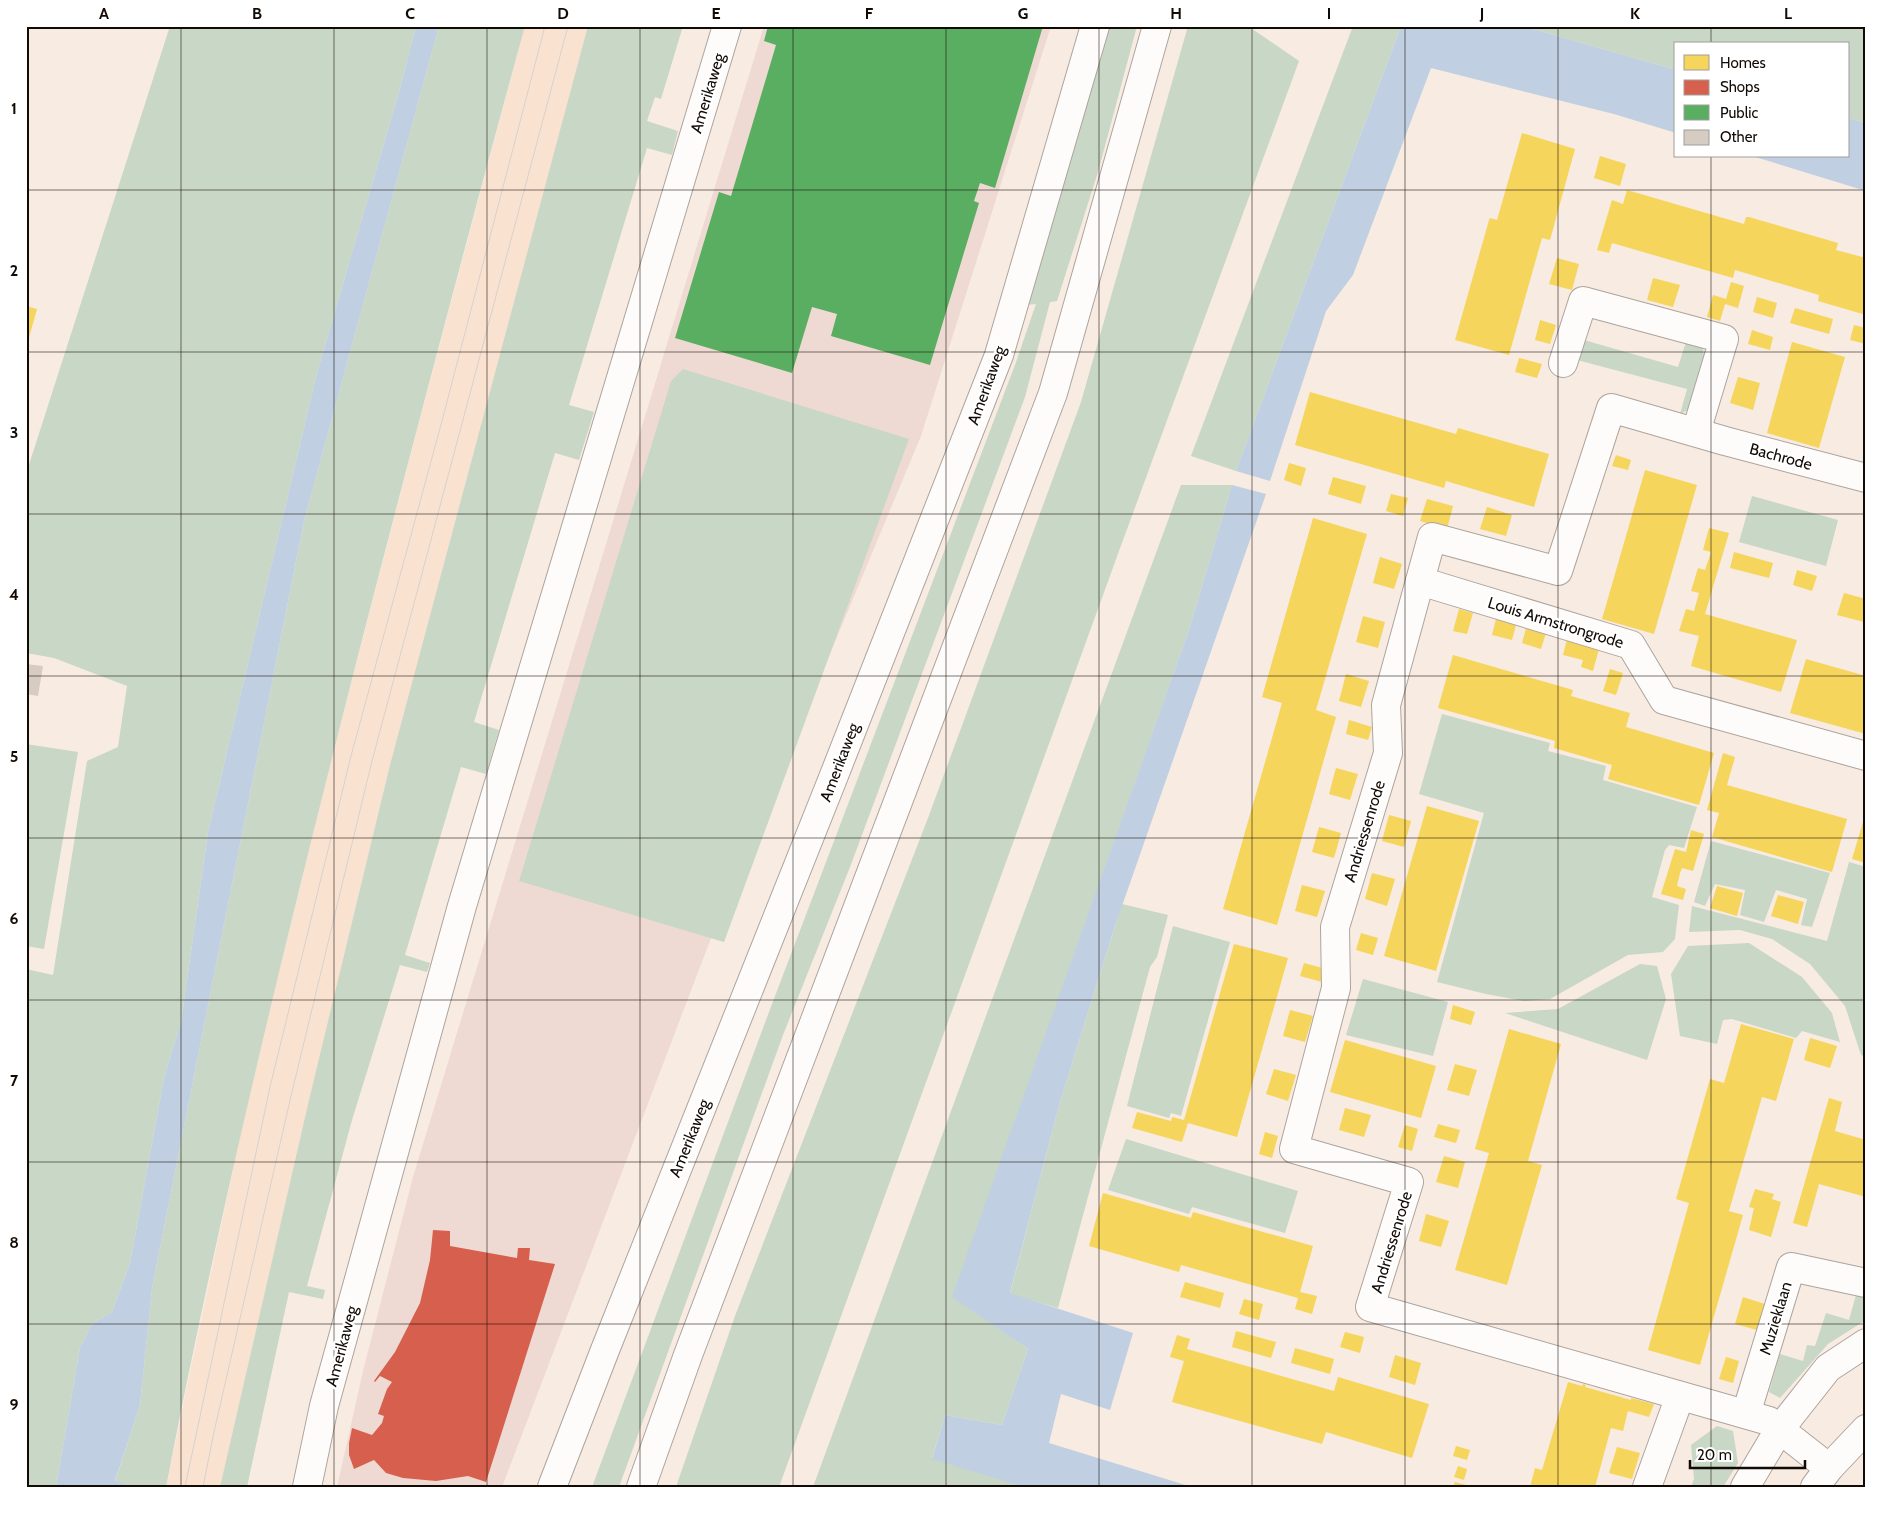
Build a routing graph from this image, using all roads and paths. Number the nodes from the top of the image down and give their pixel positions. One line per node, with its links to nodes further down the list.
1 (727, 26): 16 (street, Amerikaweg)
2 (1095, 26): 17 (street, Amerikaweg)
3 (1157, 26): 18 (street)
4 (1563, 363): 5 (street)
5 (1696, 432): 6 (street, Bachrode); 7 (street, Bachrode)
6 (1866, 478)
7 (1420, 581): 8 (street, Louis Armstrongrode); 11 (street, Andriessenrode)
8 (1866, 756)
9 (1866, 1283): 12 (street, Muzieklaan)
10 (1866, 1343): 14 (street)
11 (1680, 1396): 12 (street, Andriessenrode); 19 (street)
12 (1746, 1414): 14 (street, Andriessenrode)
13 (1866, 1429): 15 (street)
14 (1779, 1430): 15 (street, Andriessenrode); 20 (street)
15 (1822, 1478)
16 (308, 1487)
17 (552, 1487)
18 (641, 1487)
19 (1647, 1487)
20 (1745, 1487)

